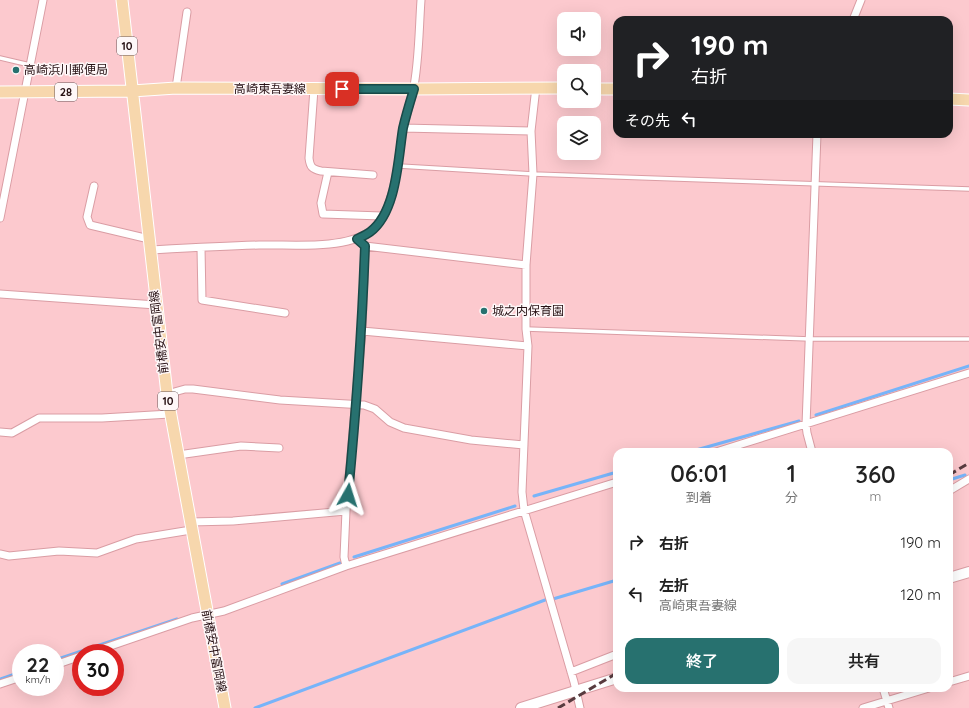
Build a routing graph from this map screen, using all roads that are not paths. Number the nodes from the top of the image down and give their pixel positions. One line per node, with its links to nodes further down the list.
1 (43, 0): 8 (street)
2 (122, 0): 16 (main road, 前橋安中富岡線 / 10)
3 (421, 0): 13 (street)
4 (861, 0): 6 (street)
5 (187, 12): 10 (street)
6 (855, 16)
7 (0, 58): 8 (lane)
8 (30, 65): 18 (street)
9 (536, 87): 11 (main road, 高崎東吾妻線 / 28); 13 (main road, 高崎東吾妻線 / 28); 22 (street)
10 (176, 88): 12 (main road, 高崎東吾妻線 / 28); 16 (main road, 高崎東吾妻線 / 28)
11 (557, 88)
12 (314, 89): 13 (main road, 高崎東吾妻線 / 28); 25 (street)
13 (414, 89): 21 (street)
14 (601, 89): 15 (main road)
15 (613, 89)
16 (132, 91): 18 (main road, 高崎東吾妻線 / 28); 34 (main road, 前橋安中富岡線 / 10)
17 (0, 92): 18 (main road, 高崎東吾妻線 / 28)
18 (26, 92): 32 (street)
19 (953, 99): 20 (main road)
20 (969, 100)
21 (403, 128): 22 (street); 24 (street)
22 (531, 131): 26 (street)
23 (817, 138): 28 (street)
24 (399, 166): 26 (lane); 31 (street)
25 (328, 172): 27 (street); 31 (street)
26 (533, 174): 28 (lane); 37 (street)
27 (373, 175)
28 (815, 184): 30 (lane); 43 (street)
29 (94, 186): 34 (street)
30 (969, 189)
31 (382, 216): 33 (street)
32 (0, 218)
33 (357, 239): 35 (street); 36 (street)
34 (150, 245): 36 (street); 39 (main road, 前橋安中富岡線 / 10)
35 (365, 246): 37 (street); 42 (street)
36 (201, 248): 40 (street)
37 (526, 265): 41 (street)
38 (0, 294): 39 (street)
39 (156, 305): 47 (main road, 前橋安中富岡線 / 10)
40 (285, 313)
41 (526, 329): 43 (lane); 45 (street)
42 (362, 331): 45 (street); 48 (street)
43 (810, 339): 44 (lane); 50 (street)
44 (969, 339)
45 (528, 346): 52 (street)
46 (969, 373): 50 (street)
47 (167, 394): 48 (street); 49 (main road, 前橋安中富岡線 / 10)
48 (357, 404): 52 (street); 61 (street)
49 (170, 414): 51 (street); 56 (main road, 前橋安中富岡線 / 10)
50 (806, 425): 54 (street); 55 (street)
51 (0, 432)
52 (524, 445): 60 (street)
53 (280, 448): 56 (street)
54 (729, 448)
55 (811, 448)
56 (178, 455): 62 (main road, 前橋安中富岡線 / 10)
57 (969, 479): 59 (street)
58 (613, 483): 60 (street)
59 (953, 489)
60 (524, 510): 64 (street); 70 (street)
61 (346, 511): 62 (street); 64 (street)
62 (191, 526): 63 (street); 67 (main road, 前橋安中富岡線 / 10)
63 (0, 554)
64 (346, 566): 67 (street)
65 (969, 572): 66 (street)
66 (953, 577)
67 (208, 615): 68 (street); 80 (main road, 前橋安中富岡線 / 10)
68 (116, 644)
69 (613, 656): 70 (street)
70 (571, 672): 76 (street)
71 (969, 676): 74 (street)
72 (613, 679): 76 (street)
73 (12, 680): 75 (street)
74 (953, 681)
75 (0, 684)
76 (576, 691): 81 (street); 82 (street)
77 (884, 692): 79 (street)
78 (919, 692): 79 (street)
79 (888, 705): 83 (street)
80 (225, 708)
81 (521, 708)
82 (580, 708)
83 (863, 708)

